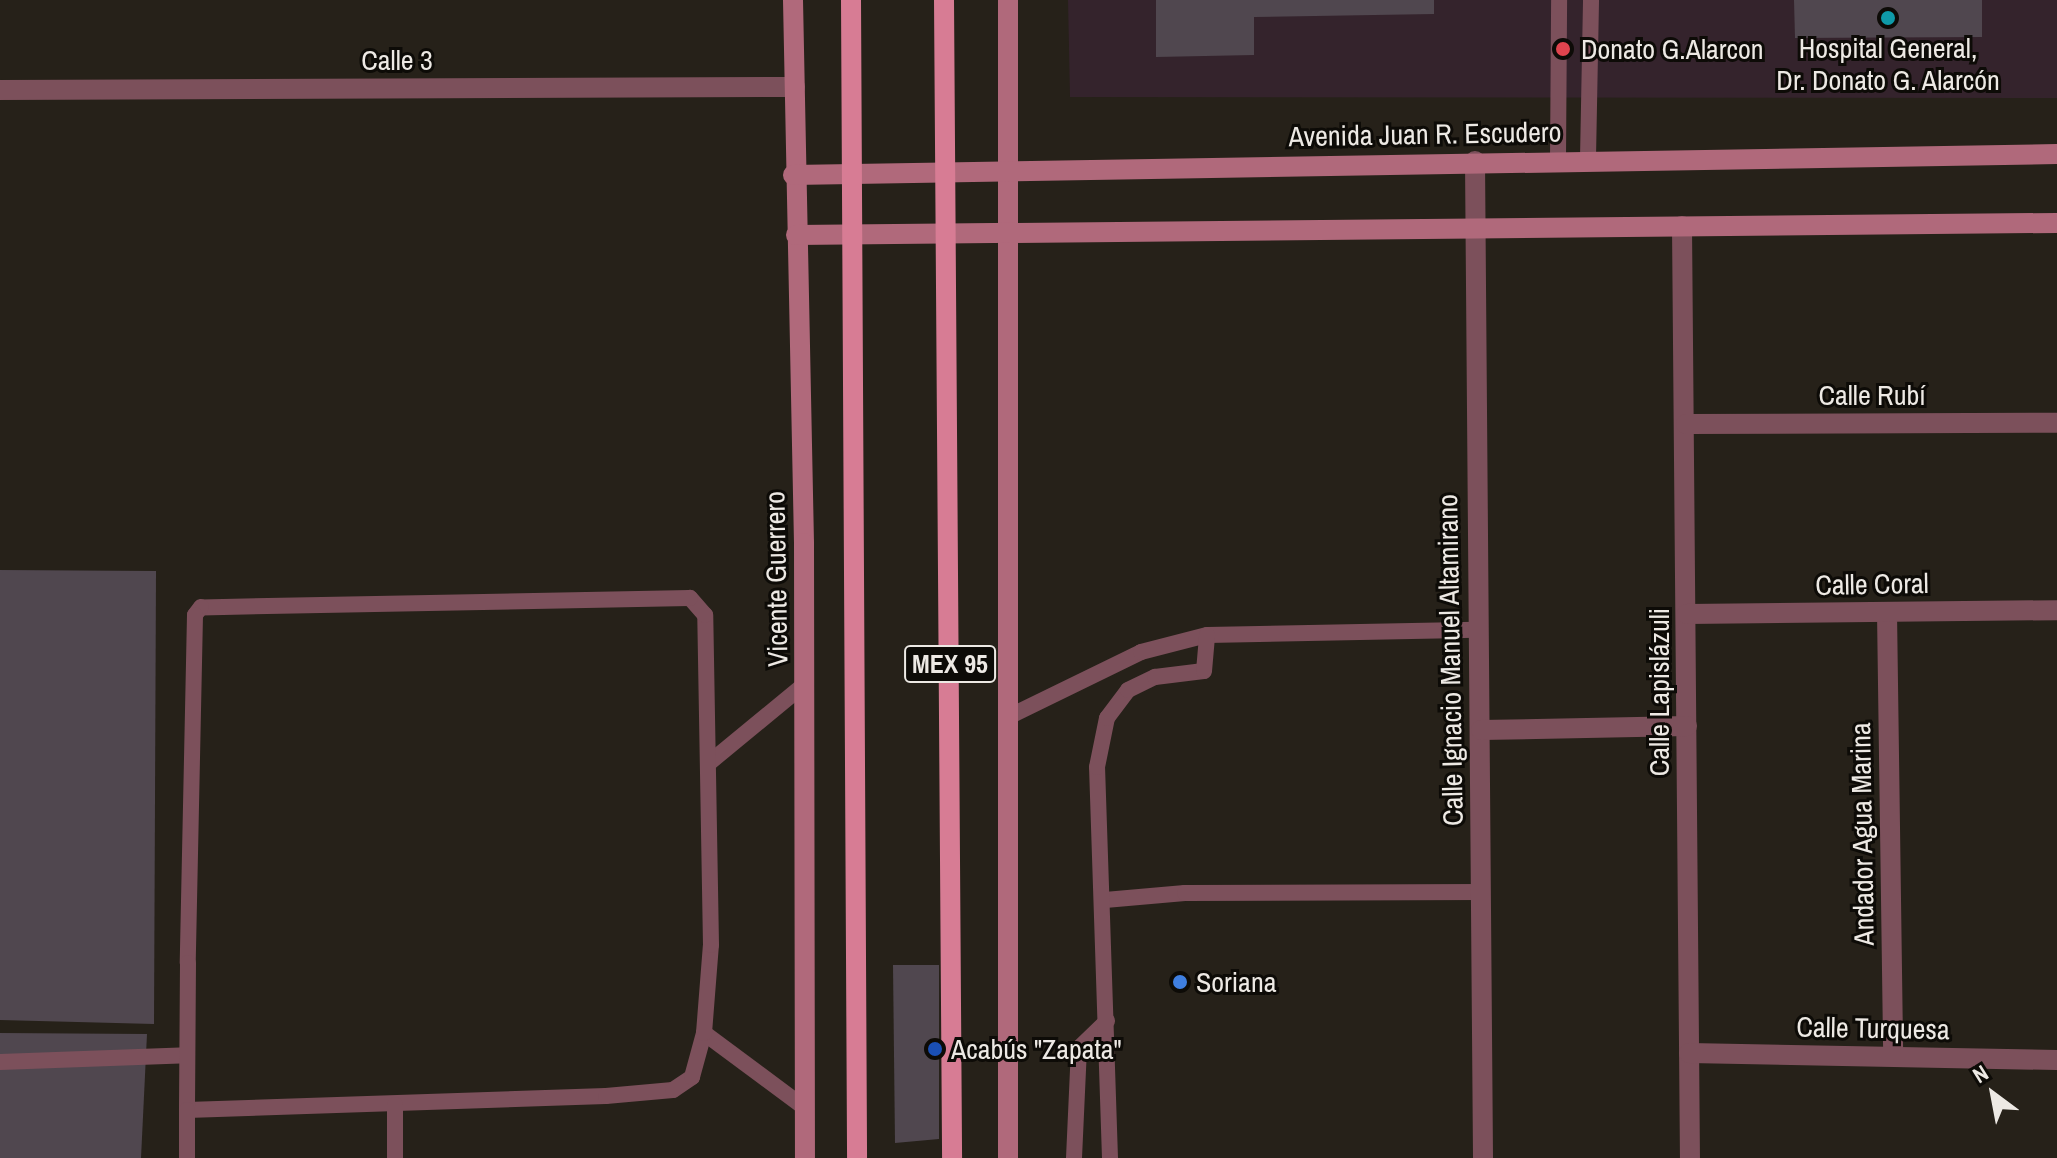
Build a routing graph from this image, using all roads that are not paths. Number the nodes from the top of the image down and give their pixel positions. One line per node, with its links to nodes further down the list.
1 (793, 0): 7 (main road, Vicente Guerrero)
2 (851, 0): 15 (main road)
3 (944, 0): 14 (main road, MEX 95)
4 (1008, 0): 13 (main road)
5 (1559, 0): 11 (lane)
6 (1591, 0): 10 (lane)
7 (795, 87): 8 (street, Calle 3); 16 (main road, Vicente Guerrero)
8 (0, 90)
9 (2057, 154): 10 (main road, Avenida Juan R. Escudero)
10 (1588, 158): 11 (main road, Avenida Juan R. Escudero)
11 (1558, 159): 12 (main road, Avenida Juan R. Escudero)
12 (1475, 161): 13 (main road, Avenida Juan R. Escudero); 19 (street, Calle Ignacio Manuel Altamirano)
13 (1009, 169): 14 (main road, Avenida Juan R. Escudero); 20 (main road)
14 (945, 171): 15 (main road, Avenida Juan R. Escudero); 21 (main road, MEX 95)
15 (853, 173): 16 (main road, Avenida Juan R. Escudero); 22 (main road)
16 (793, 175): 23 (main road, Vicente Guerrero)
17 (2057, 223): 18 (main road)
18 (1682, 226): 19 (main road); 25 (street, Calle Lapislázuli)
19 (1472, 227): 20 (main road); 29 (street, Calle Ignacio Manuel Altamirano)
20 (1010, 231): 21 (main road); 32 (main road)
21 (947, 232): 22 (main road); 52 (main road, MEX 95)
22 (853, 234): 23 (main road); 51 (main road)
23 (796, 235): 31 (main road, Vicente Guerrero)
24 (2057, 423): 25 (street, Calle Rubí)
25 (1686, 424): 28 (street, Calle Lapislázuli)
26 (2057, 610): 27 (street, Calle Coral)
27 (1887, 612): 28 (street, Calle Coral); 42 (street, Andador Agua Marina)
28 (1687, 614): 33 (street, Calle Lapislázuli)
29 (1476, 630): 30 (lane); 34 (street, Calle Ignacio Manuel Altamirano)
30 (1207, 635): 32 (lane); 37 (lane)
31 (805, 684): 35 (lane); 46 (main road, Vicente Guerrero)
32 (1008, 717): 53 (main road)
33 (1687, 726): 34 (street); 40 (street, Calle Lapislázuli)
34 (1481, 730): 36 (street, Calle Ignacio Manuel Altamirano)
35 (709, 763): 39 (lane); 41 (lane)
36 (1481, 892): 37 (lane); 56 (street, Calle Ignacio Manuel Altamirano)
37 (1105, 900): 38 (lane)
38 (1107, 1021): 54 (lane); 55 (lane)
39 (704, 1033): 45 (lane); 46 (lane)
40 (1689, 1053): 42 (street, Calle Turquesa); 57 (street, Calle Lapislázuli)
41 (187, 1055): 44 (lane); 47 (lane)
42 (1893, 1056): 43 (street, Calle Turquesa)
43 (2057, 1060)
44 (0, 1062)
45 (395, 1105): 47 (lane); 49 (lane)
46 (805, 1108): 50 (main road, Vicente Guerrero)
47 (187, 1110): 48 (lane)
48 (187, 1158)
49 (395, 1158)
50 (805, 1158)
51 (857, 1158)
52 (952, 1158)
53 (1008, 1158)
54 (1074, 1158)
55 (1110, 1158)
56 (1483, 1158)
57 (1690, 1158)

